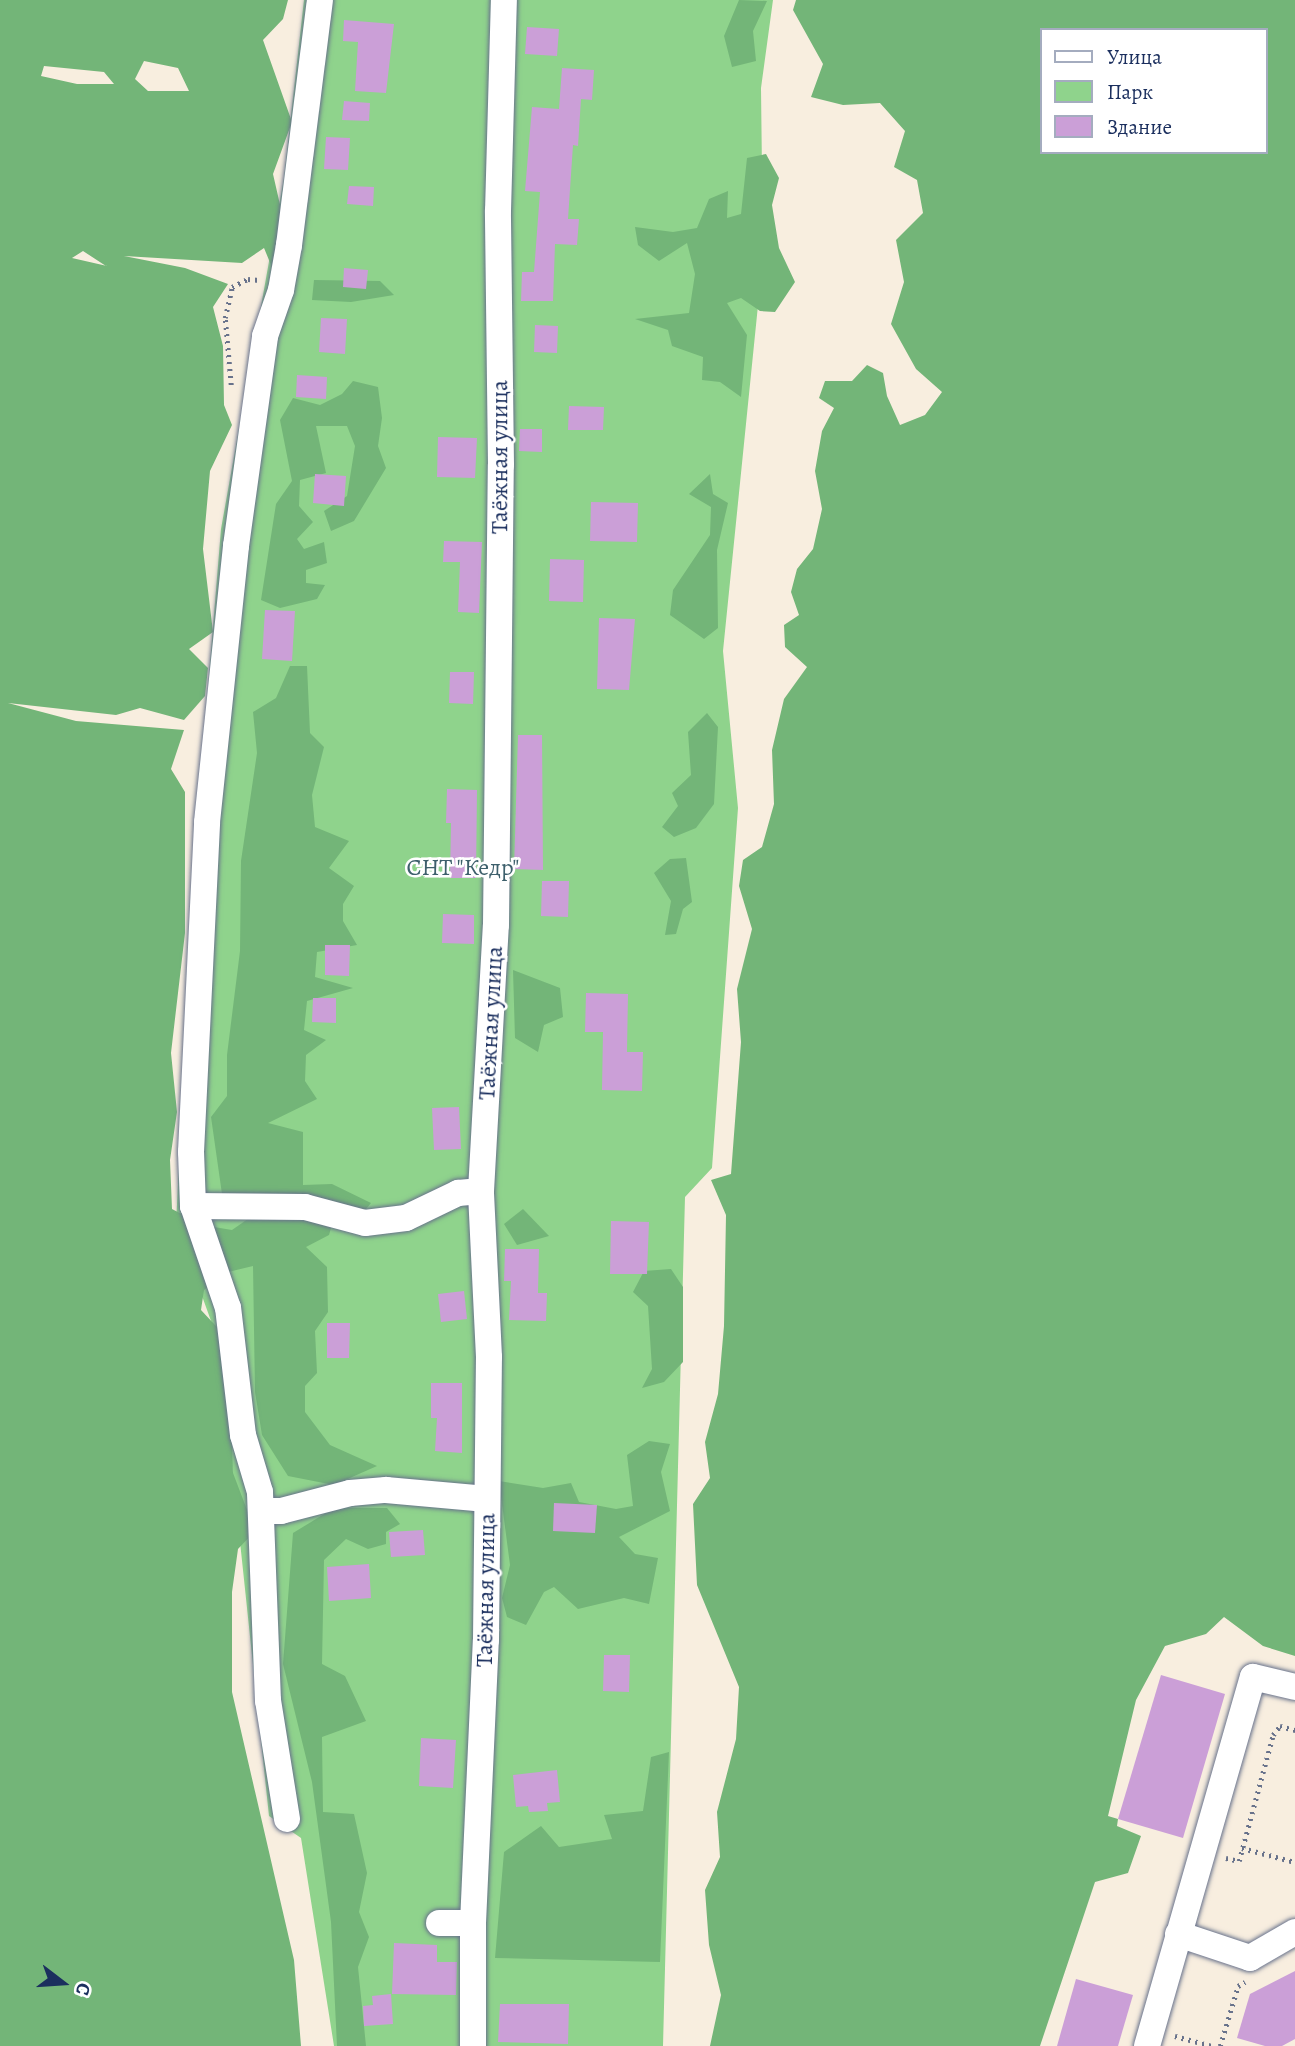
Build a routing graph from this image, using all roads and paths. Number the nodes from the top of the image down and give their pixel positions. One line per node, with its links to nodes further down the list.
1 (320, 0): 4 (street)
2 (504, 0): 3 (street, Таёжная улица)
3 (481, 1191): 4 (street); 5 (street, Таёжная улица)
4 (192, 1206): 6 (street)
5 (487, 1499): 6 (street); 12 (street, Таёжная улица)
6 (261, 1511): 8 (street)
7 (1295, 1687): 14 (street)
8 (287, 1819)
9 (1242, 1847): 10 (path)
10 (1295, 1862)
11 (439, 1923): 12 (street)
12 (472, 1923): 17 (street, Таёжная улица)
13 (1295, 1932): 14 (street)
14 (1178, 1934): 16 (street)
15 (1249, 1980): 19 (path)
16 (1149, 2038): 18 (path)
17 (473, 2046)
18 (1212, 2046)
19 (1220, 2046)

